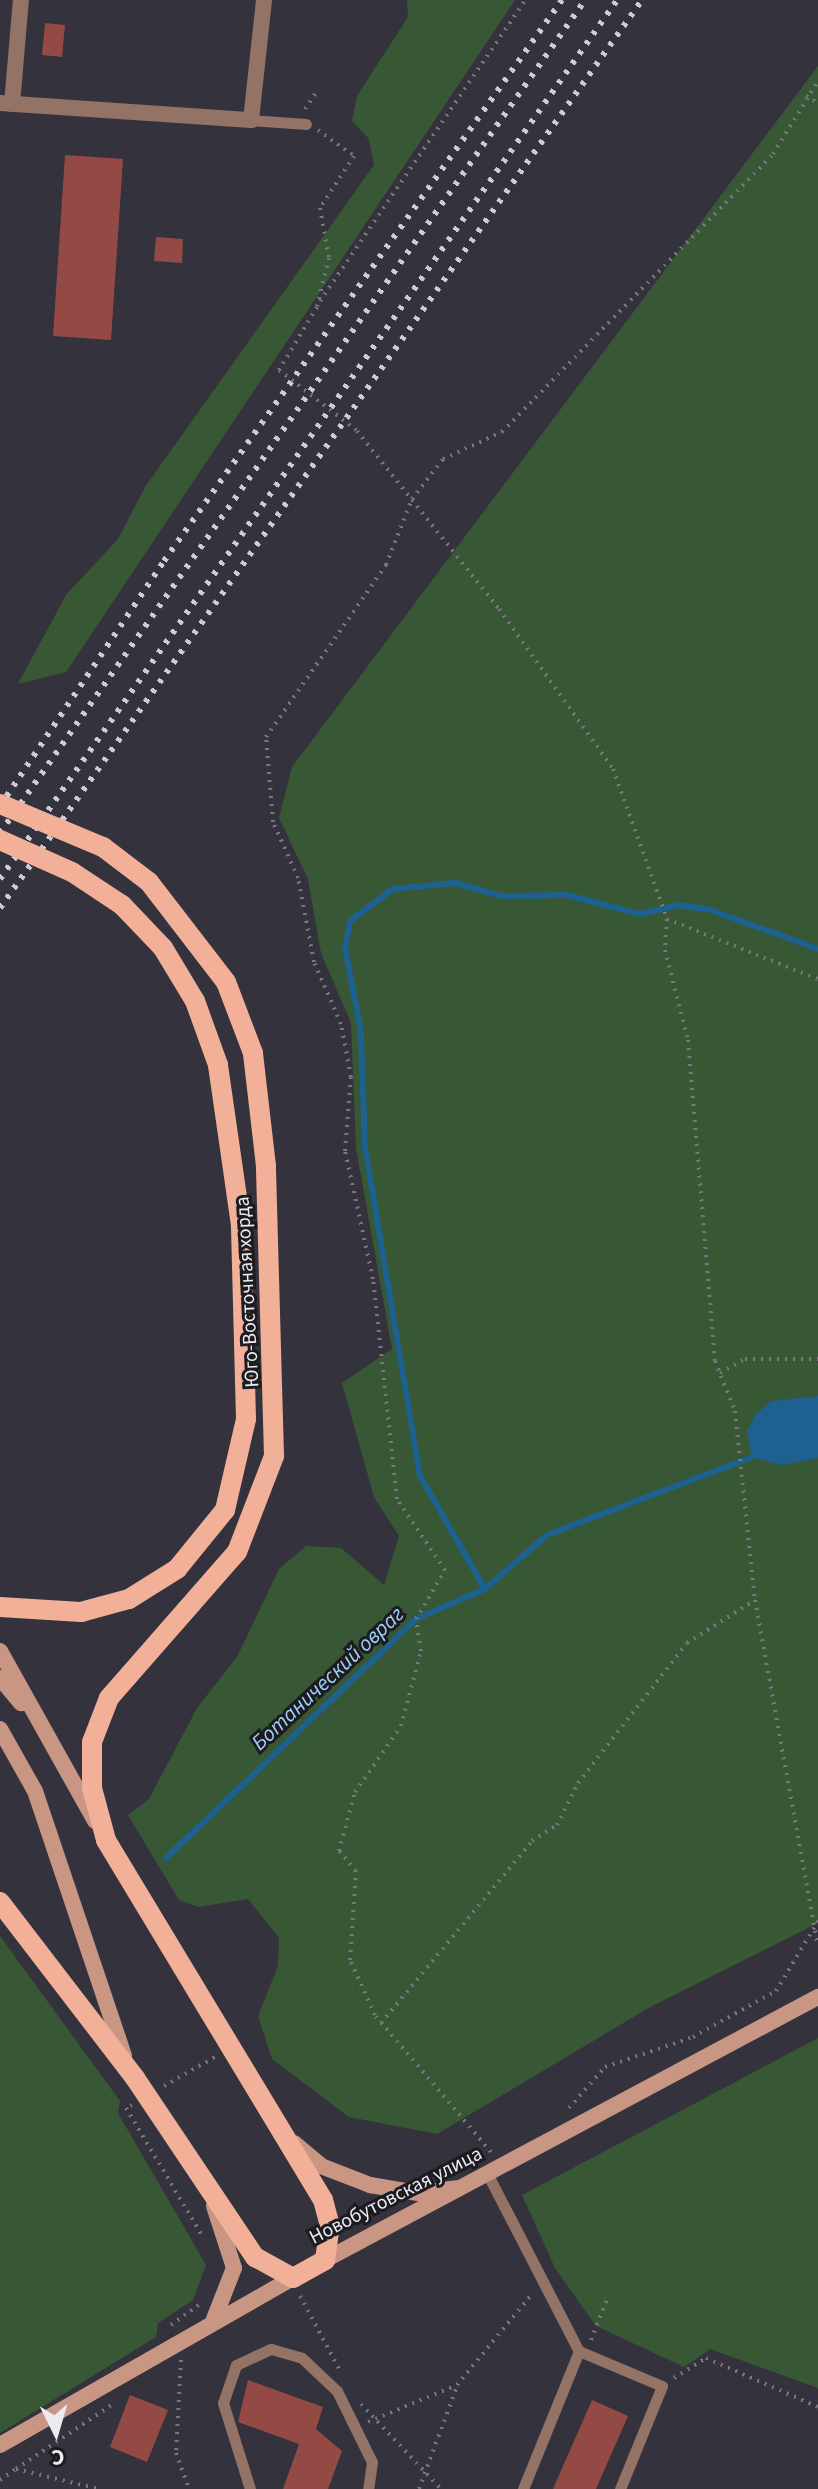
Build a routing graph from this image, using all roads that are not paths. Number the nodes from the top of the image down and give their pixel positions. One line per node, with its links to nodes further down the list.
1 (21, 0): 3 (street)
2 (264, 0): 4 (street)
3 (6, 103): 4 (street)
4 (251, 120): 5 (lane)
5 (306, 124)
6 (0, 804): 13 (main road, Юго-Восточная хорда, bridge)
7 (0, 840): 8 (main road, Юго-Восточная хорда, bridge)
8 (0, 1607)
9 (0, 1651): 12 (street)
10 (0, 1678): 12 (street)
11 (0, 1729): 16 (street)
12 (52, 1742): 13 (street)
13 (106, 1840): 17 (main road, Юго-Восточная хорда)
14 (0, 1902): 16 (main road)
15 (818, 1997): 18 (street, Новобутовская улица)
16 (135, 2078): 19 (main road)
17 (275, 2118): 18 (street); 20 (main road, Юго-Восточная хорда)
18 (489, 2177): 20 (street, Новобутовская улица); 23 (lane)
19 (214, 2206): 21 (main road); 22 (street)
20 (325, 2260): 21 (main road, Новобутовская улица)
21 (301, 2281): 22 (street, Новобутовская улица)
22 (213, 2321): 24 (street, Новобутовская улица)
23 (582, 2352): 27 (lane); 28 (lane)
24 (0, 2445)
25 (250, 2489): 26 (lane)
26 (368, 2489)
27 (523, 2489)
28 (620, 2489)

